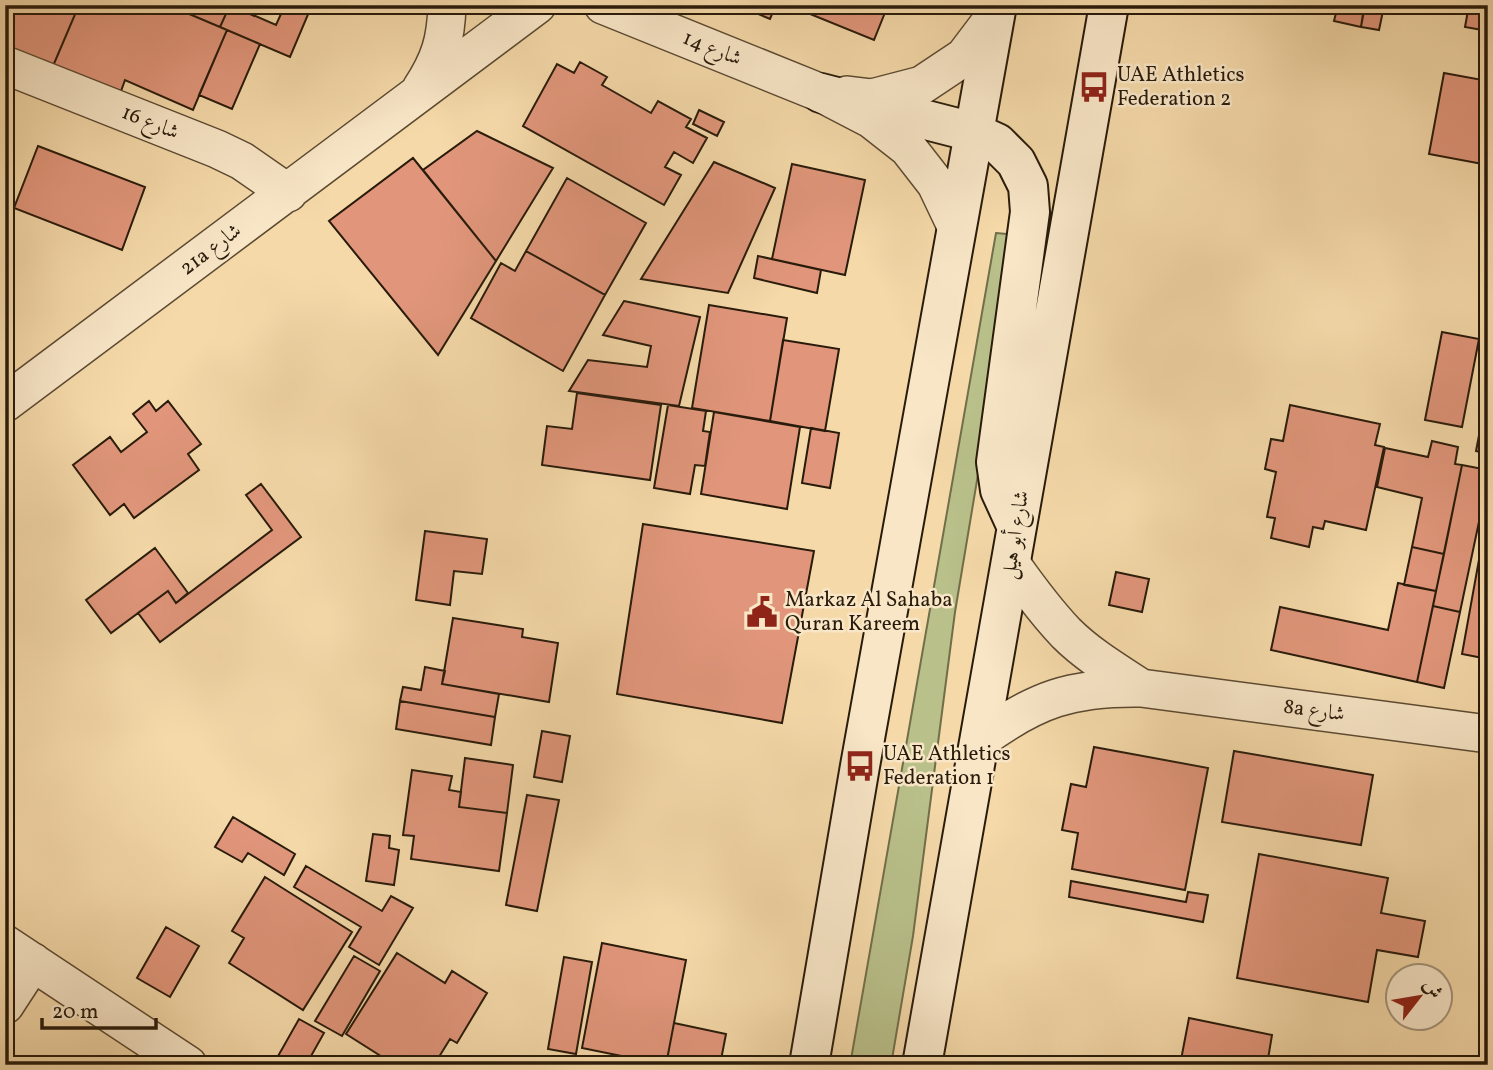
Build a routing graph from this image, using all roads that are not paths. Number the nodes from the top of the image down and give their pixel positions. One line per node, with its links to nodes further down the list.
1 (447, 5): 8 (street, 21a شارع)
2 (537, 5): 8 (street, 21a شارع)
3 (603, 5): 7 (street, شارع 14)
4 (1109, 5): 13 (main road, شارع أبو هيل)
5 (996, 11): 7 (street, شارع 14); 9 (main road)
6 (5, 65): 10 (street, شارع 16)
7 (821, 93): 9 (main road); 11 (street, شارع 14)
8 (416, 97): 10 (street, 21a شارع)
9 (973, 132): 11 (main road); 13 (main road)
10 (288, 193): 12 (street, 21a شارع)
11 (956, 226): 21 (main road)
12 (5, 403)
13 (1016, 527): 14 (main road, شارع أبو هيل)
14 (1012, 565): 15 (street, 8a شارع); 17 (main road, شارع أبو هيل)
15 (1141, 688): 16 (street, 8a شارع); 17 (street, 8a شارع)
16 (1488, 734)
17 (980, 740): 22 (main road, شارع أبو هيل)
18 (19, 953): 19 (street); 20 (street)
19 (5, 1005)
20 (188, 1065)
21 (810, 1065)
22 (922, 1065)

